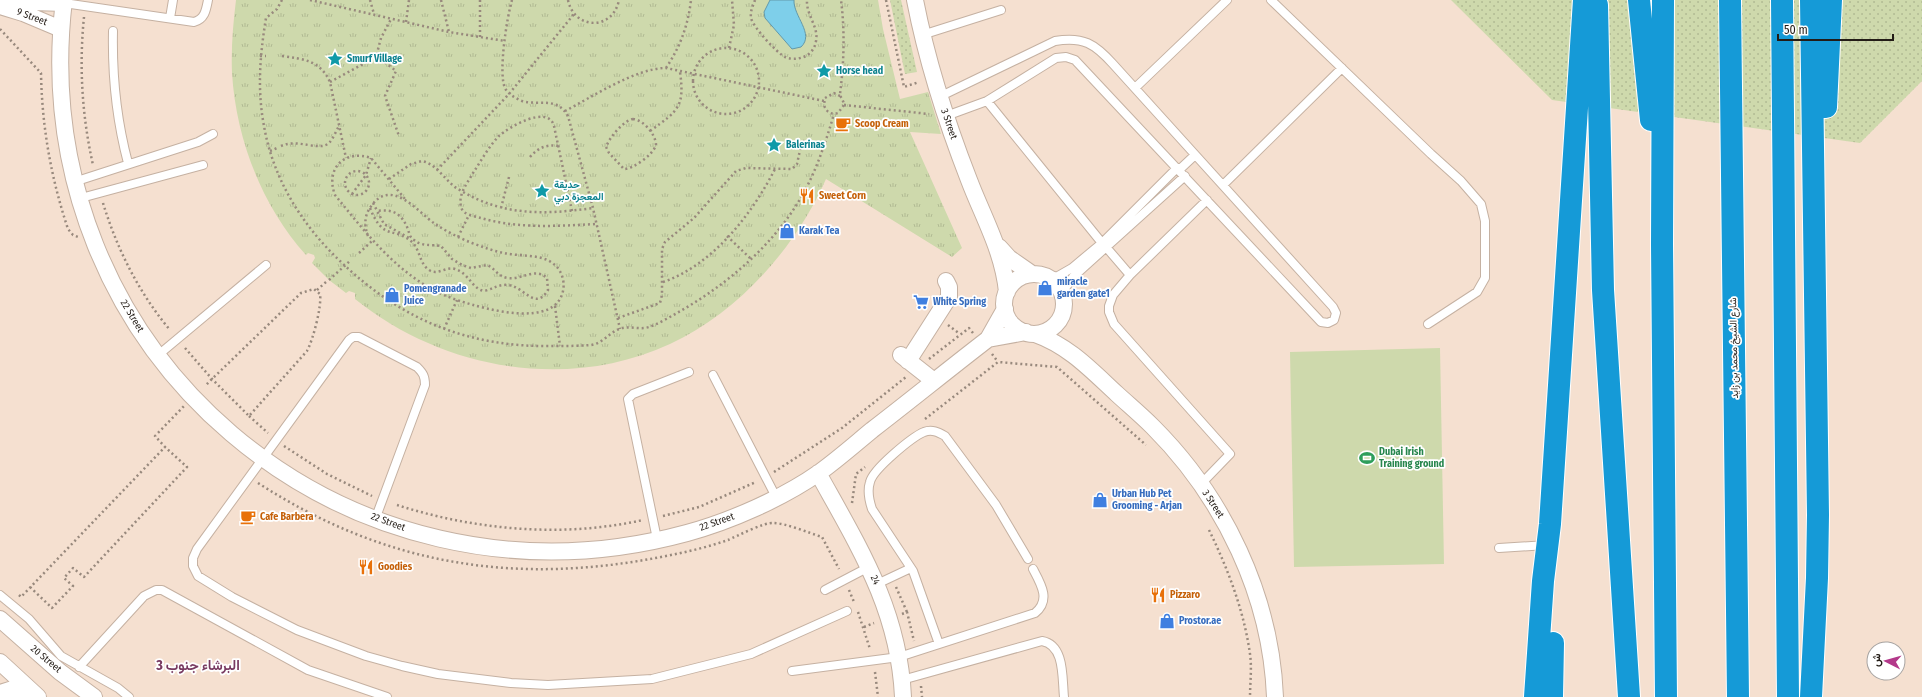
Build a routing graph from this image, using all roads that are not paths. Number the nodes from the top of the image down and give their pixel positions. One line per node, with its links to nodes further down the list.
1 (174, 0): 17 (lane)
2 (208, 0): 17 (lane)
3 (915, 0): 20 (street, 3 Street)
4 (1227, 0): 22 (lane)
5 (1271, 0): 21 (lane)
6 (1584, 0): 60 (highway)
7 (1597, 0): 89 (highway)
8 (1639, 0): 36 (highway)
9 (1664, 0): 36 (highway)
10 (1730, 0): 91 (highway, شارع الشيخ محمد بن زايد)
11 (1782, 0): 92 (highway)
12 (1810, 0): 47 (highway)
13 (1831, 0): 47 (highway)
14 (64, 2): 15 (street, 9 Street); 17 (lane); 18 (street, 22 Street)
15 (1, 6): 18 (street, 9 Street)
16 (1002, 10): 20 (lane)
17 (170, 18)
18 (61, 29): 31 (street, 22 Street)
19 (113, 31): 28 (lane)
20 (922, 34): 23 (street, 3 Street)
21 (1342, 68): 32 (lane); 46 (lane)
22 (1135, 88): 23 (lane); 27 (lane)
23 (939, 97): 25 (street, 3 Street)
24 (986, 101): 25 (lane); 30 (lane); 37 (lane)
25 (946, 116): 35 (street, 3 Street)
26 (213, 134): 28 (lane)
27 (1195, 155): 30 (lane); 32 (lane)
28 (128, 163): 31 (lane)
29 (203, 165): 33 (lane)
30 (1180, 171): 34 (lane); 37 (lane); 37 (lane)
31 (76, 181): 33 (street, 22 Street)
32 (1223, 185): 34 (lane)
33 (81, 198): 51 (street, 22 Street)
34 (1207, 200): 40 (lane)
35 (996, 244): 39 (street, 3 Street); 42 (street, 3 Street)
36 (1662, 244): 90 (highway)
37 (1104, 245): 39 (lane); 40 (lane); 43 (lane)
38 (266, 265): 51 (lane)
39 (1039, 275): 42 (street); 43 (street)
40 (1130, 275): 57 (lane)
41 (946, 281): 54 (street)
42 (1007, 292): 44 (street)
43 (1063, 298): 45 (street)
44 (1005, 309): 48 (street); 49 (street, 22 Street)
45 (1059, 320): 48 (street); 50 (street, 3 Street)
46 (1428, 324)
47 (1817, 326): 93 (highway)
48 (1030, 333): 49 (street, 22 Street); 50 (street, 3 Street)
49 (988, 339): 54 (street, 22 Street)
50 (1074, 354): 57 (street, 3 Street)
51 (157, 356): 55 (street, 22 Street)
52 (689, 372): 61 (lane)
53 (713, 375): 58 (lane)
54 (934, 381): 56 (street, 22 Street)
55 (263, 460): 59 (street, 22 Street); 59 (lane); 71 (lane)
56 (818, 473): 58 (street, 22 Street); 65 (street, 24)
57 (1201, 484): 86 (street, 3 Street)
58 (776, 497): 61 (street, 22 Street)
59 (376, 518): 61 (street, 22 Street)
60 (1550, 524): 62 (highway); 88 (highway)
61 (657, 540)
62 (1548, 545): 63 (lane); 87 (highway)
63 (1498, 548)
64 (1028, 559): 66 (lane)
65 (869, 566): 68 (street, 24); 69 (lane)
66 (911, 568): 68 (lane); 73 (lane)
67 (1033, 569): 73 (lane)
68 (877, 584): 74 (street, 24)
69 (825, 590)
70 (3, 597): 76 (lane)
71 (847, 611)
72 (0, 619): 81 (street, 20 Street)
73 (939, 644): 74 (lane)
74 (899, 657): 77 (lane); 78 (street, 24)
75 (0, 662): 80 (street)
76 (79, 666): 82 (lane); 83 (lane)
77 (792, 671)
78 (902, 680): 84 (street, 24); 85 (lane)
79 (0, 693): 80 (street)
80 (34, 694)
81 (94, 697)
82 (129, 697)
83 (387, 697)
84 (903, 697)
85 (1064, 697)
86 (1275, 697)
87 (1536, 697)
88 (1552, 697)
89 (1629, 697)
90 (1666, 697)
91 (1738, 697)
92 (1788, 697)
93 (1810, 697)

